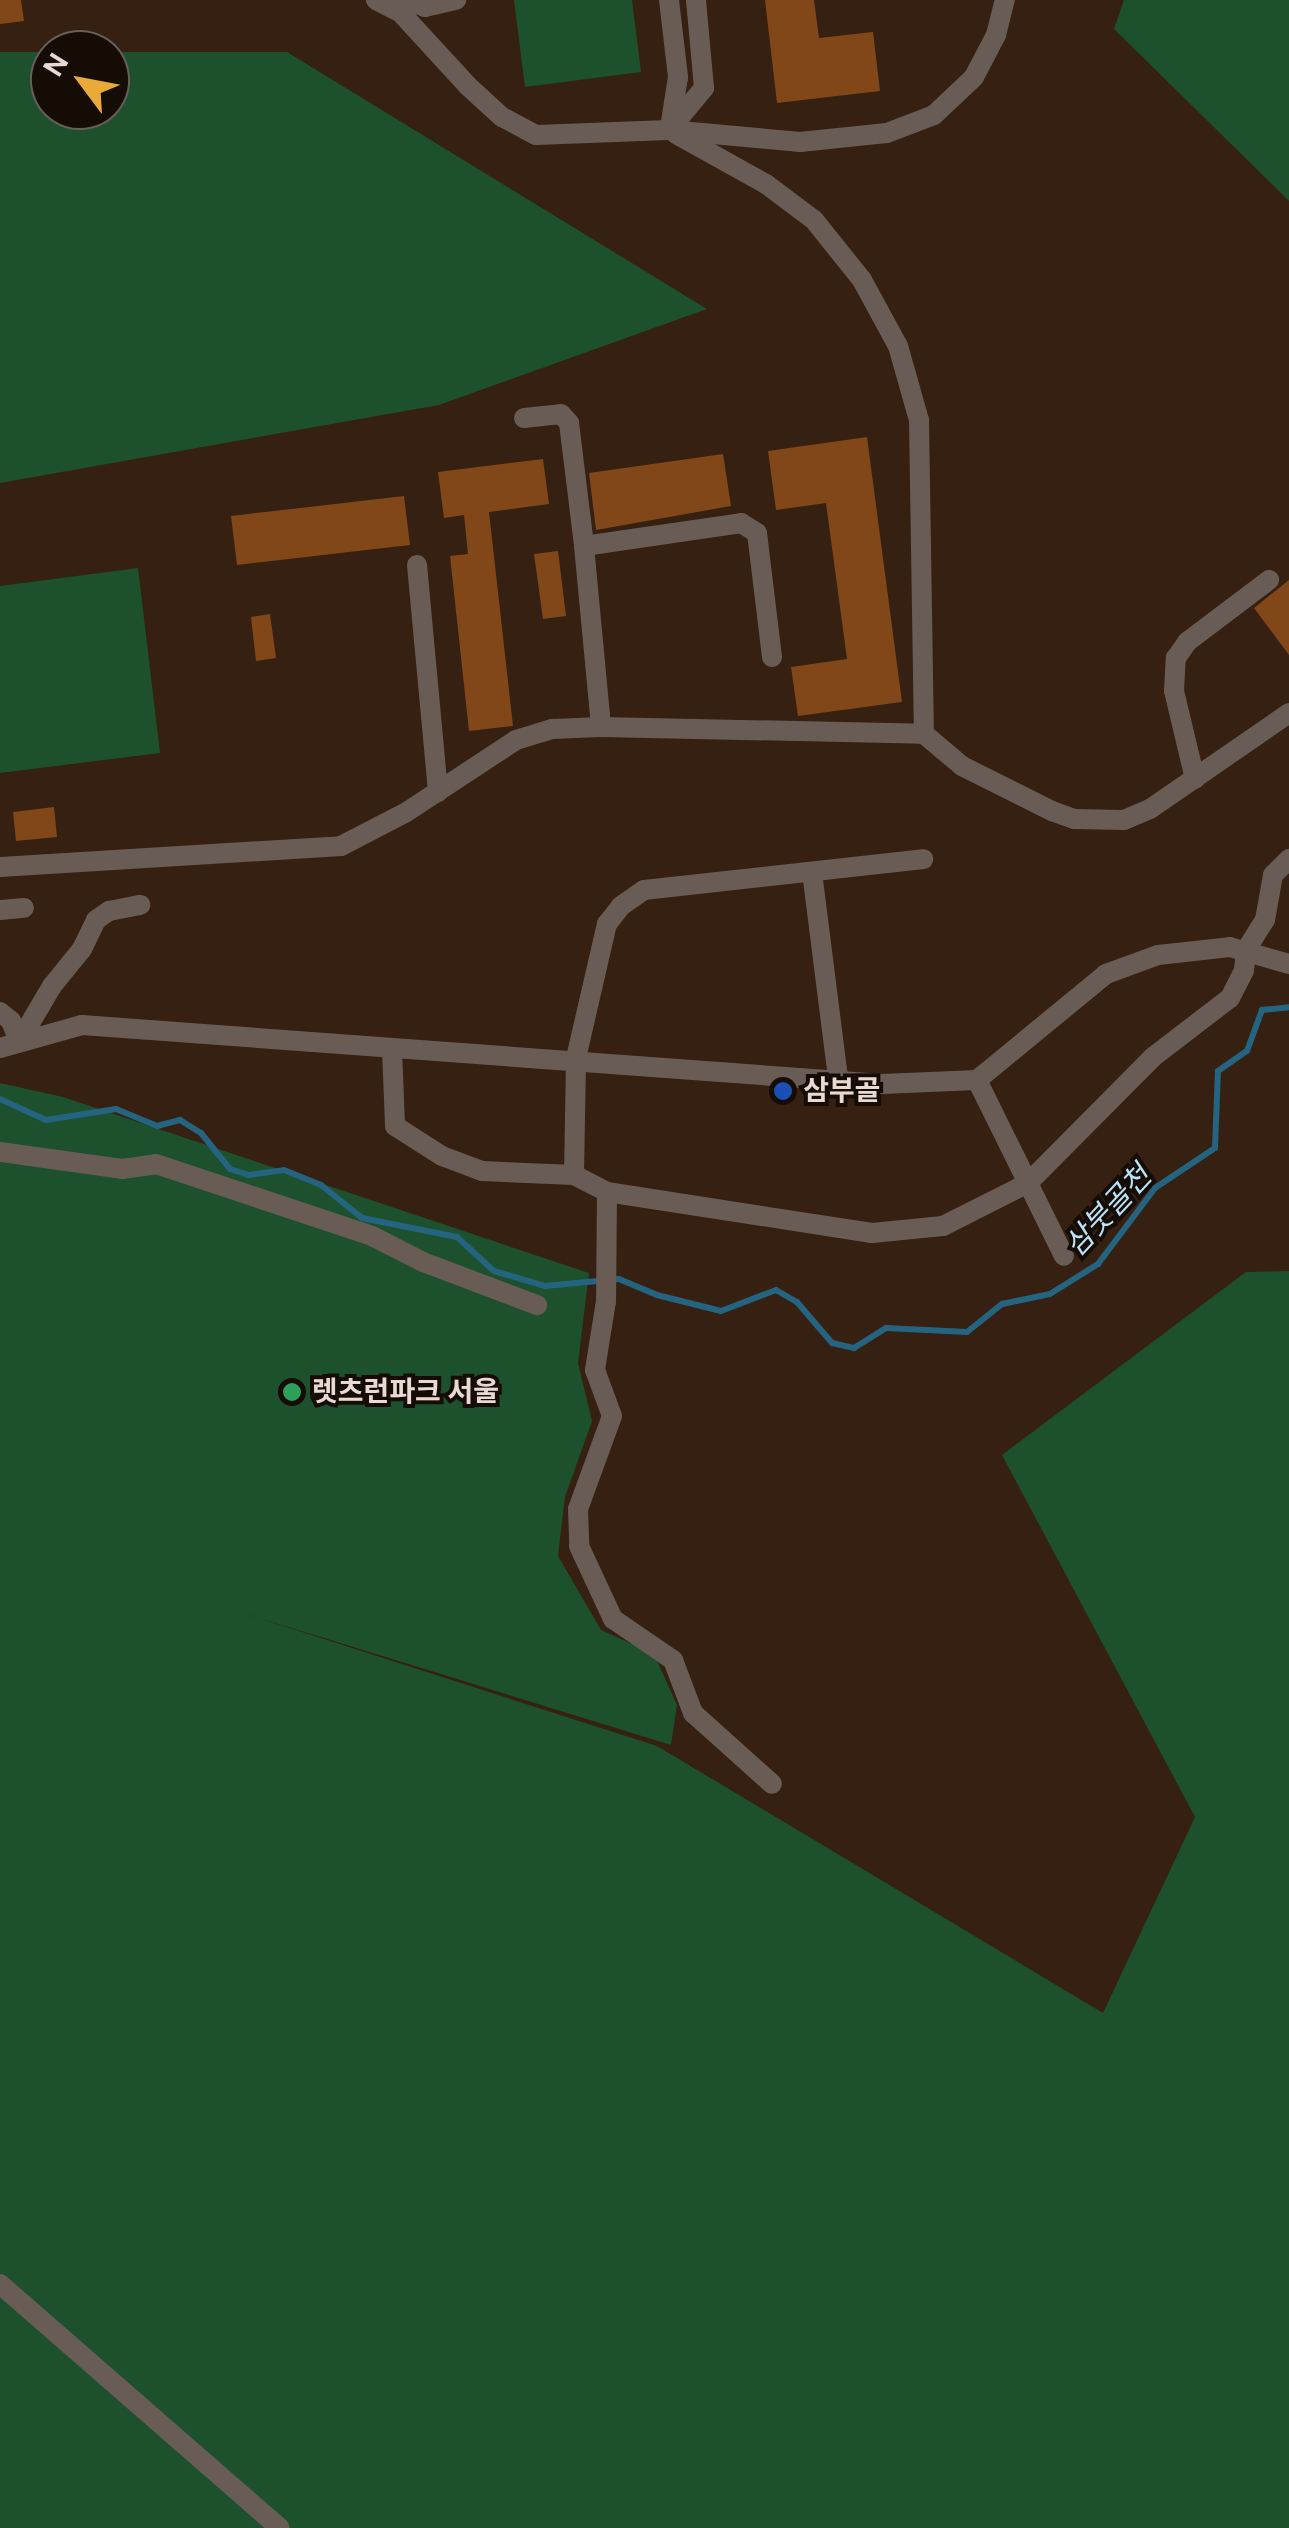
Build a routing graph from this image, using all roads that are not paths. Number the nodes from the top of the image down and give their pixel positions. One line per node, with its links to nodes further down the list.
1 (376, 0): 5 (street)
2 (456, 0): 5 (street)
3 (669, 0): 7 (street)
4 (1004, 0): 7 (street)
5 (400, 4): 7 (street)
6 (700, 6): 7 (street)
7 (670, 130): 15 (street)
8 (524, 418): 9 (street)
9 (584, 546): 12 (street); 14 (street)
10 (417, 565): 17 (street)
11 (1269, 580): 16 (street)
12 (772, 657)
13 (1289, 714): 16 (street)
14 (601, 727): 15 (street); 17 (street)
15 (924, 734): 16 (street)
16 (1194, 779)
17 (438, 792): 20 (street)
18 (923, 859): 21 (street)
19 (1289, 859): 25 (street)
20 (0, 867)
21 (812, 872): 30 (street); 31 (street)
22 (140, 905): 28 (street)
23 (24, 908): 24 (street)
24 (0, 910)
25 (1246, 950): 26 (street); 32 (street); 35 (street)
26 (1289, 964)
27 (0, 1012): 28 (street)
28 (10, 1045): 29 (street)
29 (392, 1050): 30 (street); 34 (street)
30 (576, 1058): 31 (street); 34 (street)
31 (838, 1078): 32 (street)
32 (977, 1080): 35 (street)
33 (0, 1152): 38 (street)
34 (574, 1175): 36 (street)
35 (1028, 1183): 36 (street); 37 (street)
36 (607, 1192): 39 (street)
37 (1064, 1256)
38 (537, 1305)
39 (772, 1784)
40 (0, 2284): 41 (street)
41 (280, 2528)

